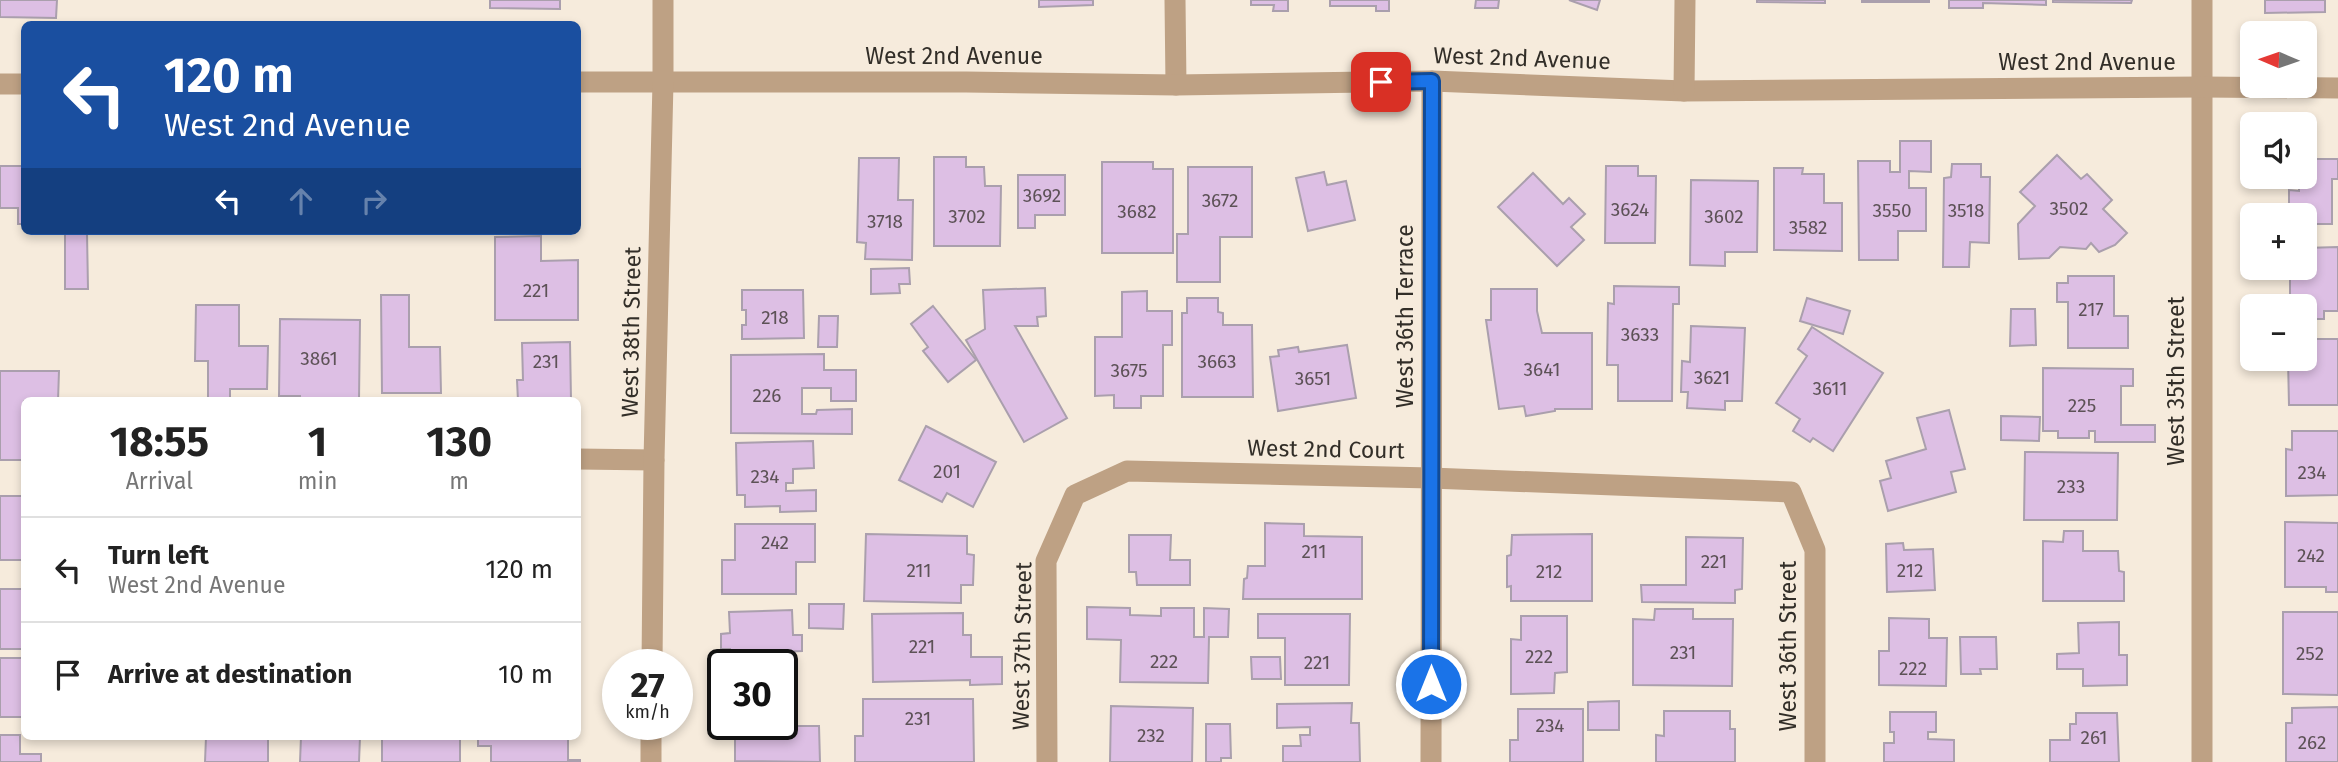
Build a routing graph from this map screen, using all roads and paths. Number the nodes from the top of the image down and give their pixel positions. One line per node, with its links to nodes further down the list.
1 (663, 0): 7 (street, West 38th Street)
2 (1175, 0): 10 (street)
3 (1685, 0): 13 (street)
4 (2202, 0): 11 (street, West 35th Street)
5 (1432, 81): 10 (street, West 2nd Avenue); 13 (street, West 2nd Avenue); 16 (street, West 36th Terrace)
6 (581, 82): 7 (street, West 2nd Avenue)
7 (663, 82): 10 (street, West 2nd Avenue); 15 (street, West 38th Street)
8 (21, 84): 9 (street)
9 (0, 85)
10 (1176, 85)
11 (2202, 87): 12 (street, West 2nd Avenue); 13 (street, West 2nd Avenue); 25 (street, West 35th Street)
12 (2338, 88)
13 (1684, 91)
14 (581, 459): 15 (street)
15 (654, 460): 19 (street, West 38th Street)
16 (1431, 478): 17 (street, West 2nd Court); 18 (street, West 2nd Court); 23 (street, West 36th Terrace)
17 (1791, 492): 24 (street, West 36th Street)
18 (1074, 495): 22 (street, West 37th Street)
19 (652, 649)
20 (651, 740): 21 (street)
21 (651, 762)
22 (1046, 762)
23 (1431, 762)
24 (1815, 762)
25 (2202, 762)

